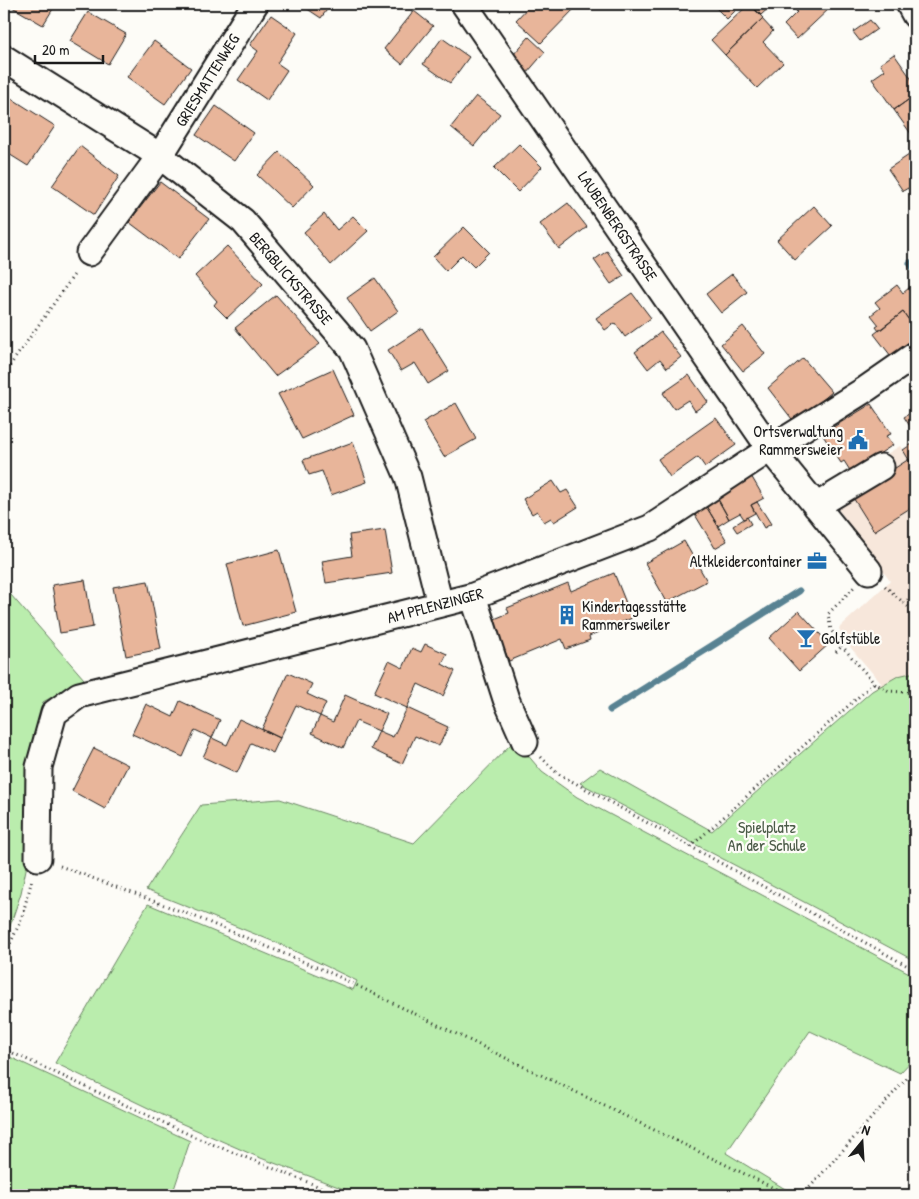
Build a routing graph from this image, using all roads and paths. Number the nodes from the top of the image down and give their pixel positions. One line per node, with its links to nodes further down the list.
1 (254, 4): 6 (street, GRIESMATTENWEG)
2 (464, 4): 10 (street, LAUBENBERGSTRASSE)
3 (909, 4): 4 (street)
4 (915, 15)
5 (4, 58): 6 (street, BERGBLICKSTRASSE)
6 (160, 156): 7 (street, GRIESMATTENWEG); 16 (street, BERGBLICKSTRASSE)
7 (89, 253): 9 (path)
8 (915, 355): 10 (street, AM PFLENZINGER)
9 (4, 374)
10 (770, 449): 12 (street, LAUBENBERGSTRASSE); 15 (street, AM PFLENZINGER)
11 (880, 467): 12 (street)
12 (816, 506): 13 (street, LAUBENBERGSTRASSE)
13 (869, 572): 18 (path)
14 (915, 595): 17 (path)
15 (474, 596): 16 (street, AM PFLENZINGER); 22 (street)
16 (440, 604): 24 (street, AM PFLENZINGER)
17 (915, 613)
18 (842, 646): 19 (path); 20 (path)
19 (836, 652)
20 (874, 683): 21 (path); 23 (path)
21 (915, 693)
22 (525, 742): 23 (path)
23 (690, 847): 26 (path)
24 (38, 858): 25 (path); 30 (path)
25 (4, 957)
26 (915, 970)
27 (4, 1049): 29 (path)
28 (915, 1069): 31 (path)
29 (340, 1195)
30 (788, 1195)
31 (803, 1195)

